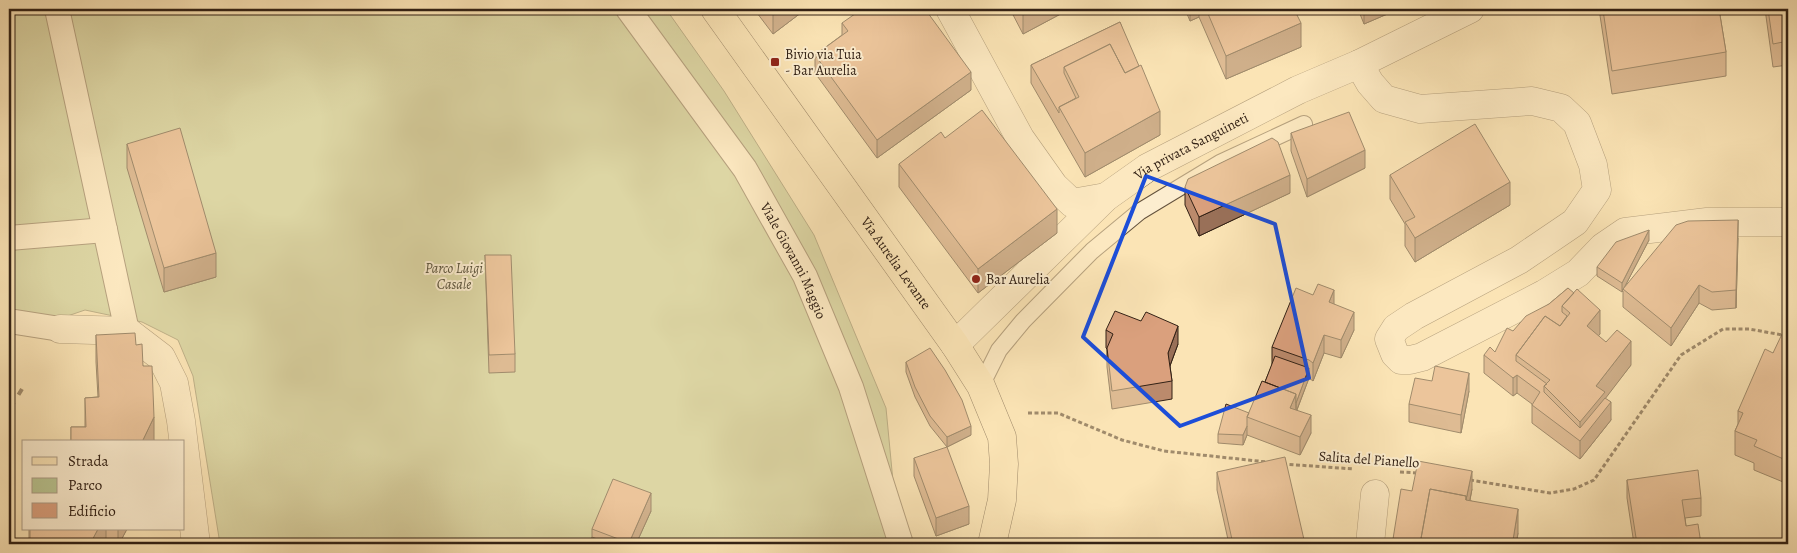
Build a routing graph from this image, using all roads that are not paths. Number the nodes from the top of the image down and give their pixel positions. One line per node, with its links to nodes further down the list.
1 (57, 9): 10 (street)
2 (628, 9): 21 (street, Viale Giovanni Maggio)
3 (715, 9): 15 (main road, Via Aurelia Levante)
4 (950, 9): 8 (street)
5 (1470, 9): 6 (street, Via privata Sanguineti)
6 (1359, 64): 8 (street, Via privata Sanguineti); 9 (street)
7 (1304, 124): 16 (lane)
8 (1106, 197): 15 (street, Via privata Sanguineti)
9 (1788, 222)
10 (105, 230): 11 (street); 14 (street)
11 (9, 238)
12 (9, 321): 13 (street)
13 (60, 329): 14 (street)
14 (127, 331): 17 (street)
15 (955, 345): 16 (main road, Via Aurelia Levante)
16 (981, 386): 22 (main road, Via Aurelia Levante)
17 (184, 440)
18 (185, 447): 20 (street)
19 (1375, 494): 23 (street)
20 (196, 544)
21 (901, 544)
22 (992, 544)
23 (1370, 544)

